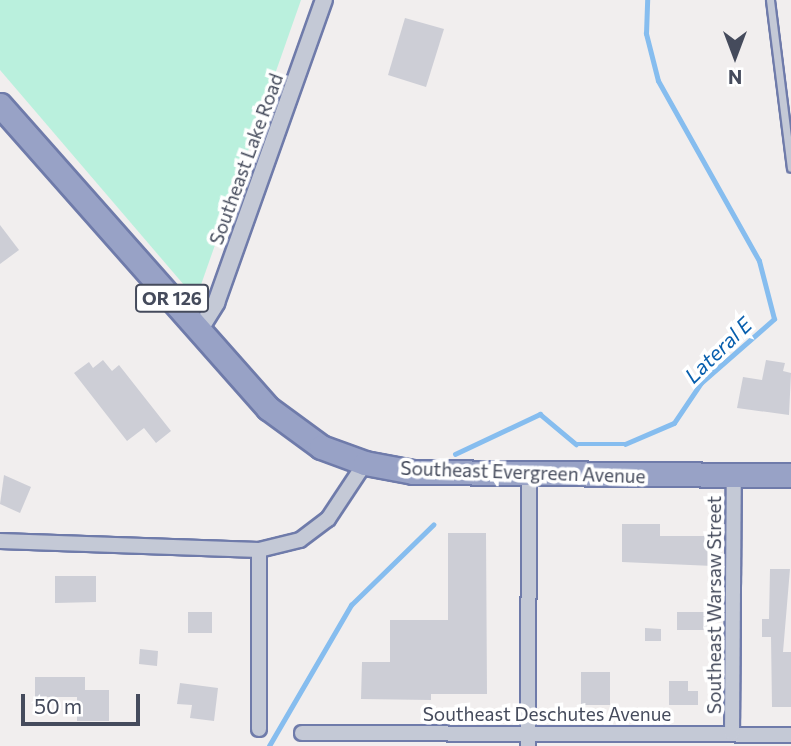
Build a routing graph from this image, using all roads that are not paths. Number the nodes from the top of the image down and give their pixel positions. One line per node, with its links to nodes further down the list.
1 (324, 0): 5 (street, Southeast Lake Road)
2 (770, 0): 4 (lane)
3 (0, 105): 5 (highway, OR 126)
4 (791, 167)
5 (200, 329): 6 (highway, OR 126)
6 (365, 463): 7 (highway, Southeast Evergreen Avenue / OR 126); 11 (street)
7 (529, 474): 9 (highway, Southeast Evergreen Avenue / OR 126); 17 (street)
8 (791, 475): 9 (highway, Southeast Evergreen Avenue / OR 126)
9 (734, 477): 14 (street, Southeast Warsaw Street)
10 (0, 541): 11 (street)
11 (259, 550): 12 (street)
12 (258, 729)
13 (302, 733): 16 (street, Southeast Deschutes Avenue)
14 (732, 733): 17 (street, Southeast Deschutes Avenue); 18 (street, Southeast Deschutes Avenue)
15 (791, 735): 18 (street, Southeast Deschutes Avenue)
16 (336, 740): 17 (street, Southeast Deschutes Avenue)
17 (528, 740)
18 (761, 740)

